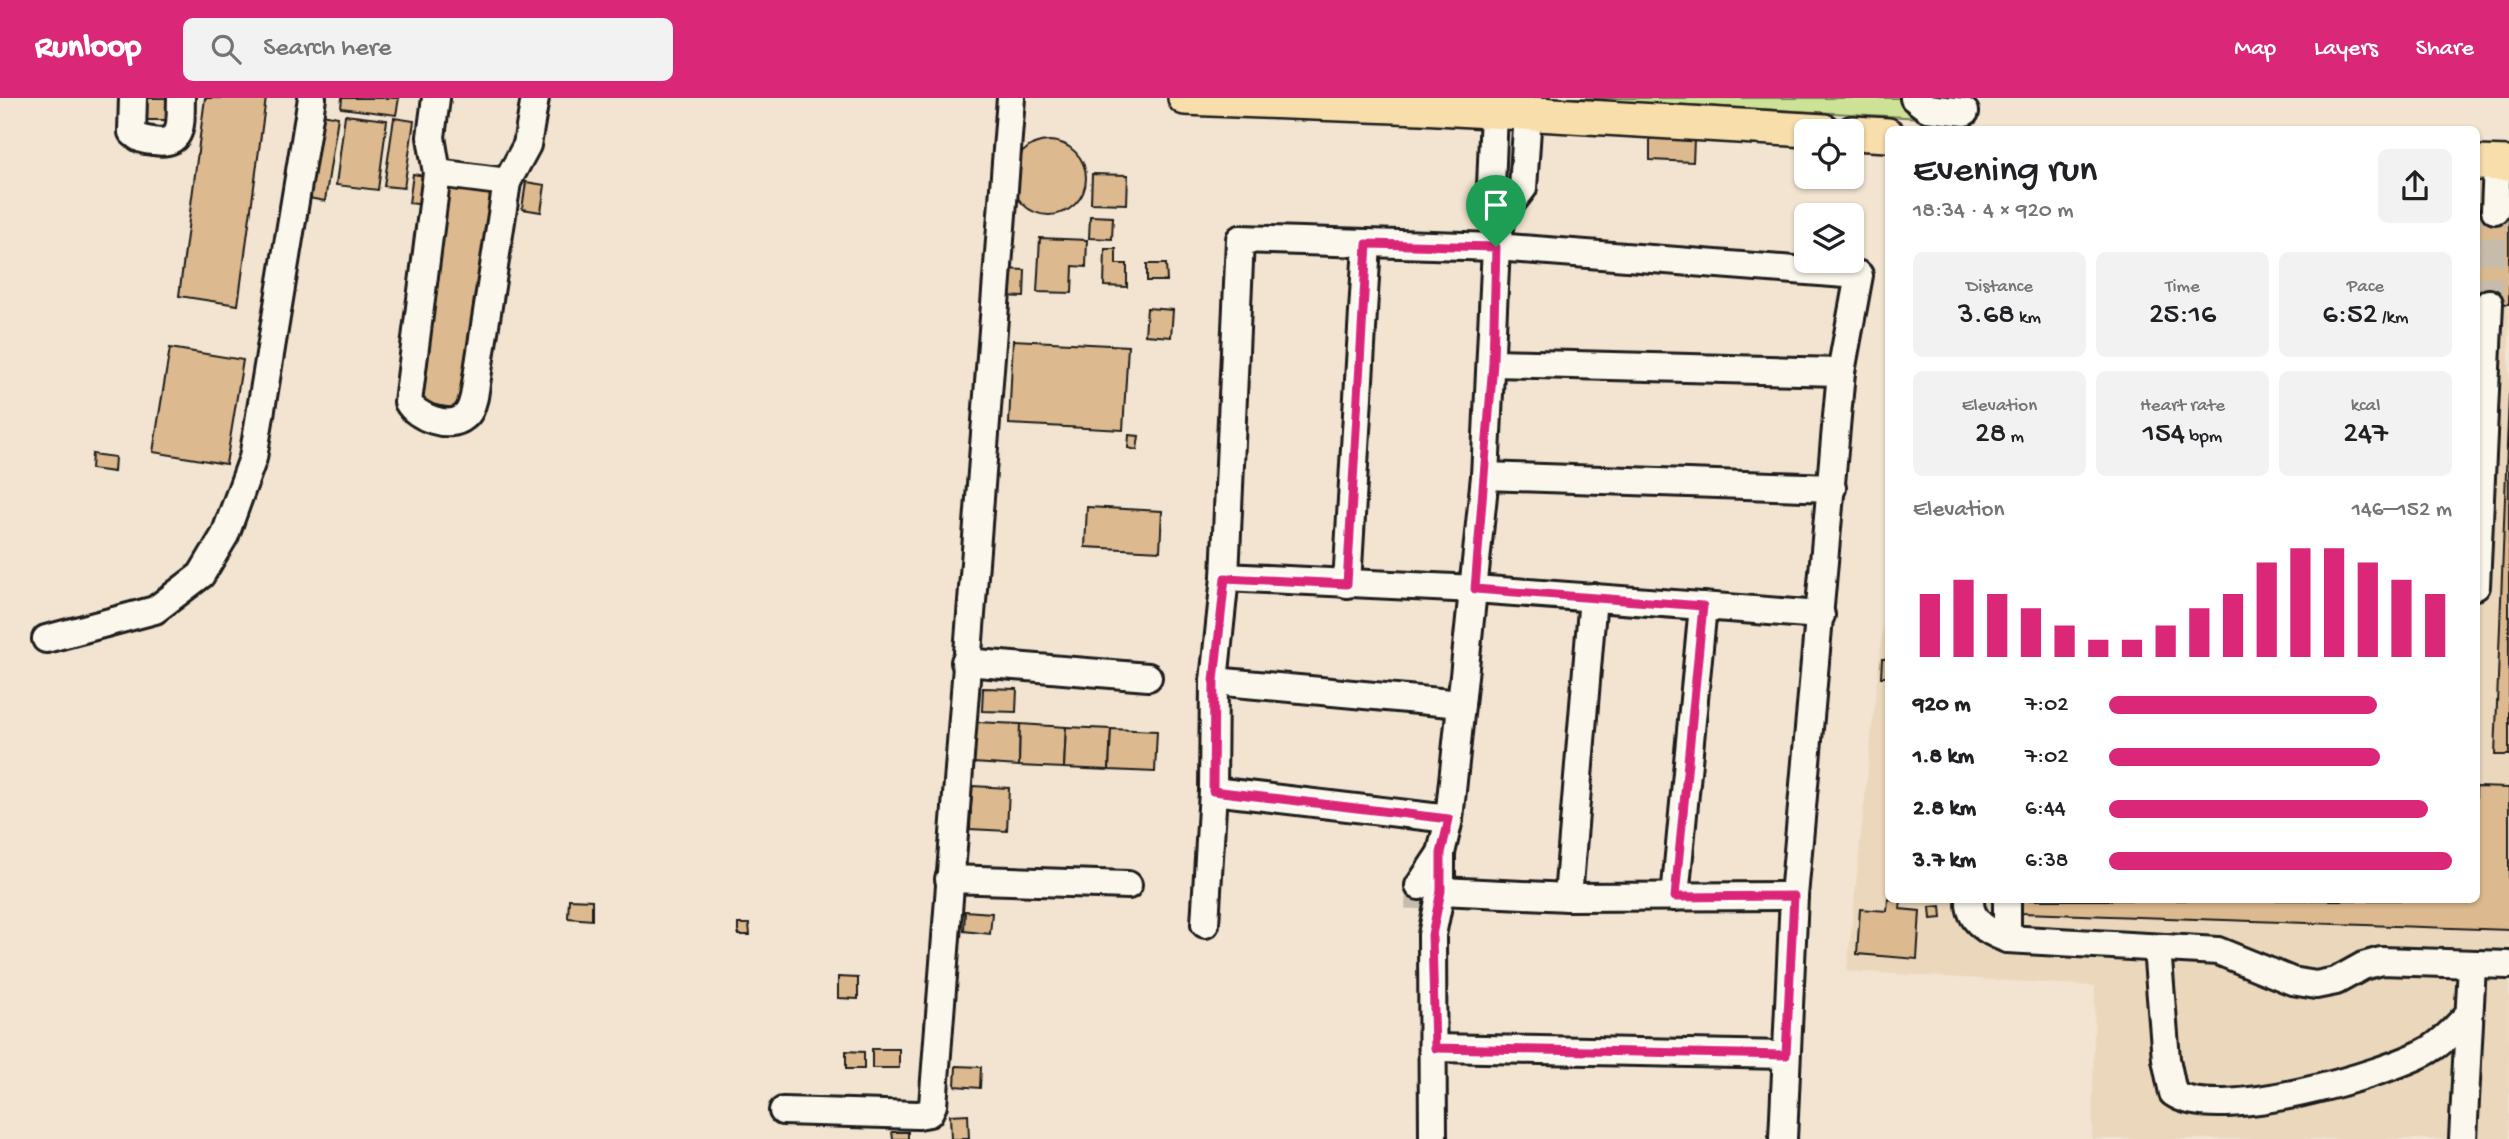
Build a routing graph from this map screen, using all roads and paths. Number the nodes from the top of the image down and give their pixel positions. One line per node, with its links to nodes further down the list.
1 (132, 98): 2 (street)
2 (181, 98)
3 (312, 98): 36 (street)
4 (436, 98): 17 (street)
5 (535, 98): 18 (street)
6 (1011, 98): 37 (street)
7 (1185, 98): 9 (main road)
8 (1914, 98): 11 (street)
9 (1422, 103): 10 (main road)
10 (1494, 112): 12 (main road); 20 (street)
11 (1965, 112)
12 (1528, 114): 13 (main road); 20 (street)
13 (1794, 129)
14 (1864, 134): 15 (main road)
15 (1885, 135)
16 (2494, 164): 19 (street)
17 (437, 173): 18 (street); 18 (street)
18 (507, 182)
19 (2495, 210)
20 (1501, 216): 22 (street)
21 (1367, 244): 22 (street); 30 (street); 31 (street)
22 (1496, 247): 25 (street); 26 (street)
23 (2488, 303): 24 (street)
24 (2482, 331): 27 (street)
25 (1493, 363): 26 (street); 28 (street)
26 (1841, 372): 29 (street)
27 (2480, 416)
28 (1485, 477): 29 (street); 32 (street)
29 (1832, 488): 35 (street)
30 (1225, 578): 31 (street); 39 (street)
31 (1347, 584): 32 (street)
32 (1475, 589): 33 (street); 40 (street)
33 (1593, 597): 34 (street); 47 (street)
34 (1703, 606): 35 (street); 48 (street)
35 (1821, 615): 46 (street)
36 (46, 639)
37 (965, 663): 38 (street); 43 (street)
38 (1148, 677)
39 (1214, 681): 40 (street); 41 (street)
40 (1461, 704): 42 (street)
41 (1213, 791): 42 (street); 51 (street)
42 (1449, 819): 45 (street)
43 (950, 879): 44 (street); 59 (street)
44 (1128, 885)
45 (1426, 895): 47 (street); 57 (street)
46 (1794, 896): 48 (street); 58 (street)
47 (1568, 897): 48 (street)
48 (1675, 897)
49 (1971, 903): 52 (street)
50 (2007, 903): 52 (street)
51 (1205, 924)
52 (2007, 939): 53 (street)
53 (2157, 948): 54 (street); 56 (street)
54 (2472, 965): 55 (street); 56 (street)
55 (2509, 965)
56 (2469, 1014): 62 (street)
57 (1435, 1048): 58 (street); 60 (street)
58 (1786, 1055): 61 (street)
59 (783, 1111)
60 (1433, 1139)
61 (1783, 1139)
62 (2463, 1139)

